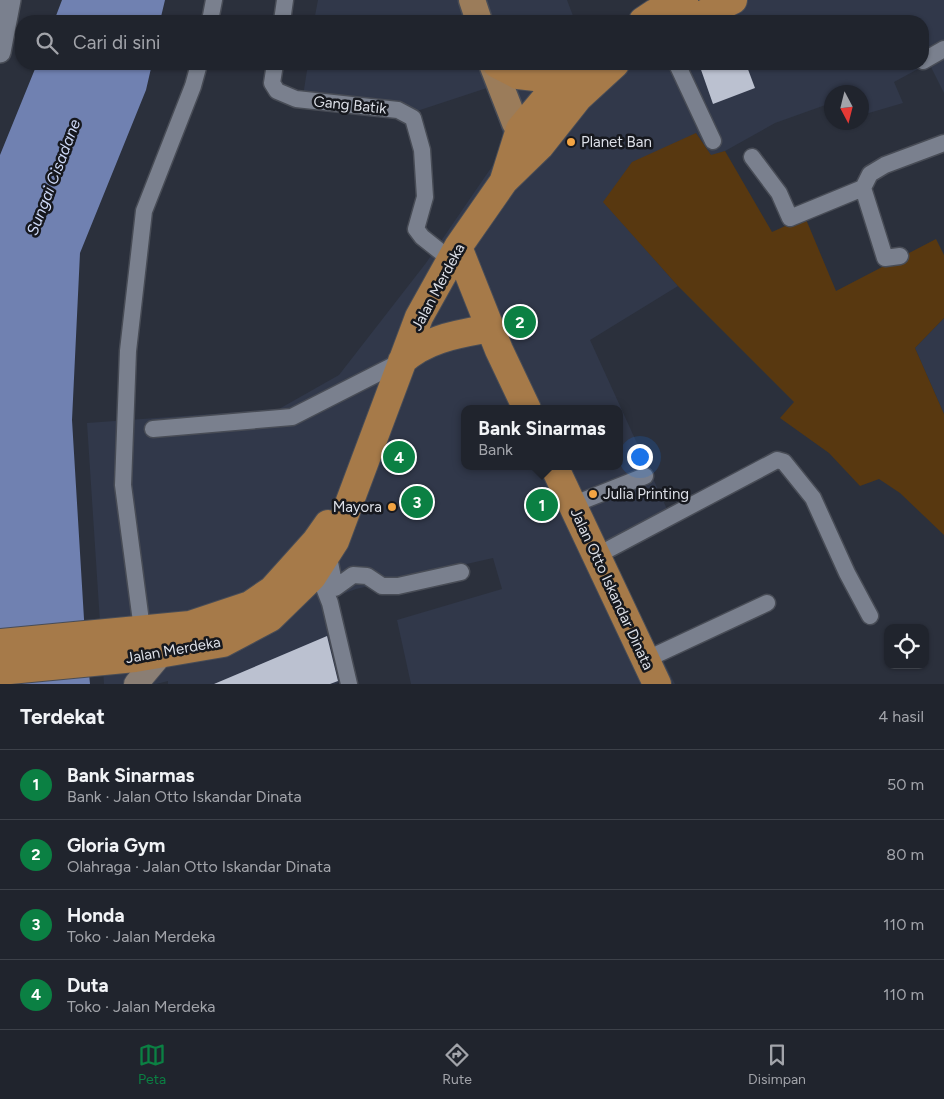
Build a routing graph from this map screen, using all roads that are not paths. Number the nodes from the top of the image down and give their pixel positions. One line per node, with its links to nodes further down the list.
1 (10, 0): 13 (street)
2 (214, 0): 8 (street)
3 (285, 0): 9 (street)
4 (472, 0): 10 (main road)
5 (684, 0): 7 (highway)
6 (733, 0): 11 (highway)
7 (649, 12)
8 (211, 15)
9 (283, 15)
10 (477, 15)
11 (702, 15)
12 (944, 49): 14 (street)
13 (0, 52)
14 (929, 58)
15 (197, 70): 45 (street)
16 (274, 70): 30 (street, Gang Batik)
17 (494, 70): 23 (main road)
18 (508, 70): 22 (highway)
19 (575, 70): 22 (highway, Jalan Merdeka)
20 (608, 70): 26 (highway, Jalan Merdeka)
21 (680, 70): 24 (street)
22 (560, 80): 23 (highway, Jalan Merdeka)
23 (520, 129): 26 (main road); 28 (highway, Jalan Merdeka)
24 (713, 141)
25 (944, 143): 29 (street)
26 (540, 146): 28 (highway, Jalan Merdeka)
27 (752, 157): 29 (street)
28 (504, 181): 30 (highway, Jalan Merdeka)
29 (863, 188): 31 (street)
30 (455, 253): 32 (highway); 33 (highway, Jalan Merdeka)
31 (900, 256)
32 (491, 328): 33 (highway); 34 (highway)
33 (402, 361): 35 (street); 38 (highway, Jalan Merdeka)
34 (525, 405)
35 (153, 430)
36 (556, 470): 39 (highway, Jalan Otto Iskandar Dinata)
37 (645, 476): 39 (street)
38 (355, 486): 41 (highway, Jalan Merdeka); 45 (highway, Jalan Merdeka)
39 (572, 505): 40 (highway, Jalan Otto Iskandar Dinata)
40 (596, 556): 44 (street); 49 (highway, Jalan Otto Iskandar Dinata)
41 (323, 561): 42 (street); 48 (highway, Jalan Merdeka); 50 (street)
42 (461, 572)
43 (767, 603): 49 (street)
44 (870, 616)
45 (137, 629): 46 (highway, Jalan Merdeka)
46 (0, 643)
47 (0, 671): 48 (highway, Jalan Merdeka)
48 (136, 671)
49 (651, 672)
50 (349, 684)

